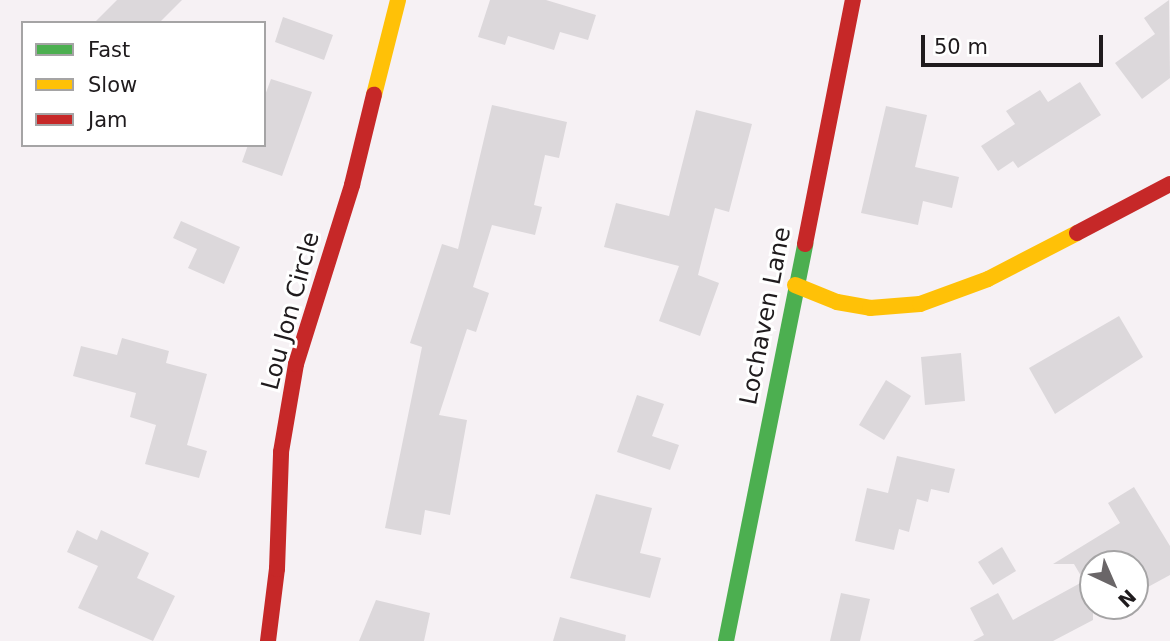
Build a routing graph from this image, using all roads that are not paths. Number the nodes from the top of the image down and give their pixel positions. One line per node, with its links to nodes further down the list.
1 (398, 0): 5 (street, Lou Jon Circle)
2 (853, 0): 4 (street, Lochaven Lane)
3 (1170, 184): 4 (street)
4 (795, 285): 6 (street, Lochaven Lane)
5 (268, 641)
6 (726, 641)

